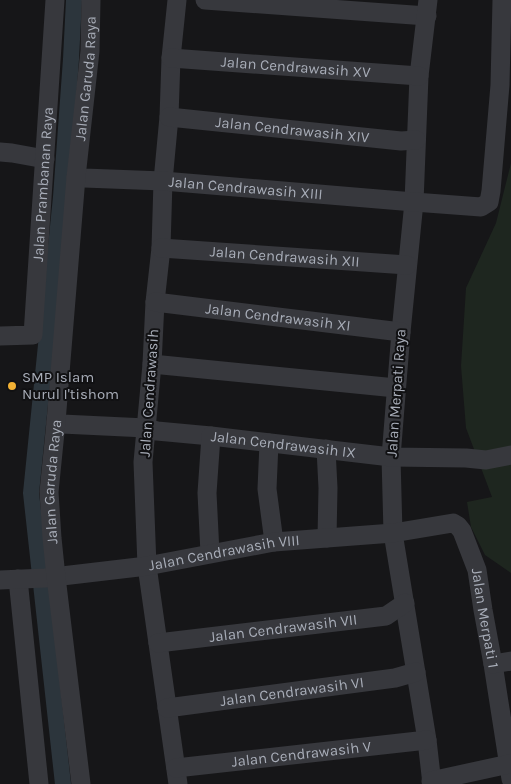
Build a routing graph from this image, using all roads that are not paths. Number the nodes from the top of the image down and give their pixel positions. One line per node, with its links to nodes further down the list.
1 (55, 0): 14 (street, Jalan Prambanan Raya)
2 (92, 0): 15 (street, Jalan Garuda Raya)
3 (177, 0): 8 (street, Jalan Cendrawasih)
4 (206, 0): 6 (street)
5 (502, 0): 7 (street)
6 (427, 8): 9 (street, Jalan Merpati Raya)
7 (506, 28): 10 (street)
8 (172, 58): 9 (street, Jalan Cendrawasih XV); 11 (street, Jalan Cendrawasih)
9 (419, 76): 12 (street, Jalan Merpati Raya)
10 (505, 85): 17 (street, Jalan Cendrawasih XIII)
11 (169, 117): 12 (street, Jalan Cendrawasih XIV); 16 (street, Jalan Cendrawasih)
12 (416, 140): 17 (street, Jalan Merpati Raya)
13 (0, 152): 14 (street)
14 (45, 159): 22 (street, Jalan Prambanan Raya)
15 (76, 177): 16 (street, Jalan Cendrawasih XIII); 25 (street, Jalan Garuda Raya)
16 (163, 181): 17 (street, Jalan Cendrawasih XIII); 18 (street, Jalan Cendrawasih)
17 (414, 202): 19 (street, Jalan Merpati Raya)
18 (161, 248): 19 (street, Jalan Cendrawasih XII); 20 (street, Jalan Cendrawasih)
19 (407, 265): 21 (street, Jalan Merpati Raya)
20 (155, 302): 21 (street, Jalan Cendrawasih XI); 23 (street, Jalan Cendrawasih)
21 (400, 332): 24 (street, Jalan Merpati Raya)
22 (0, 336)
23 (152, 364): 24 (street); 26 (street, Jalan Cendrawasih)
24 (396, 388): 31 (street, Jalan Merpati Raya)
25 (56, 422): 26 (street, Jalan Cendrawasih IX); 37 (street, Jalan Garuda Raya)
26 (146, 428): 27 (street, Jalan Cendrawasih IX); 36 (street, Jalan Cendrawasih)
27 (212, 436): 28 (street, Jalan Cendrawasih IX); 35 (street)
28 (269, 442): 29 (street, Jalan Cendrawasih IX); 34 (street)
29 (326, 449): 31 (street, Jalan Cendrawasih IX); 33 (street)
30 (511, 455): 31 (street, Jalan Cendrawasih IX)
31 (391, 457): 32 (street, Jalan Merpati Raya)
32 (393, 533): 33 (street, Jalan Cendrawasih VIII); 38 (street, Jalan Merpati Raya); 40 (street, Jalan Merpati 1)
33 (327, 538): 34 (street, Jalan Cendrawasih VIII)
34 (274, 542): 35 (street, Jalan Cendrawasih VIII)
35 (210, 553): 36 (street, Jalan Cendrawasih VIII)
36 (147, 566): 37 (street, Jalan Cendrawasih VIII); 39 (street, Jalan Cendrawasih)
37 (29, 579): 48 (street); 49 (street, Jalan Garuda Raya)
38 (405, 603): 39 (street, Jalan Cendrawasih VII); 41 (street, Jalan Merpati Raya)
39 (158, 643): 42 (street, Jalan Cendrawasih)
40 (502, 662): 43 (street, Jalan Merpati 1)
41 (416, 672): 42 (street, Jalan Cendrawasih VI); 44 (street, Jalan Merpati Raya)
42 (167, 708): 46 (street, Jalan Cendrawasih)
43 (507, 731): 45 (street, Jalan Merpati 1)
44 (427, 740): 46 (street, Jalan Cendrawasih V); 47 (street, Jalan Merpati Raya)
45 (510, 772): 47 (street)
46 (177, 776)
47 (431, 782)
48 (39, 784)
49 (81, 784)

